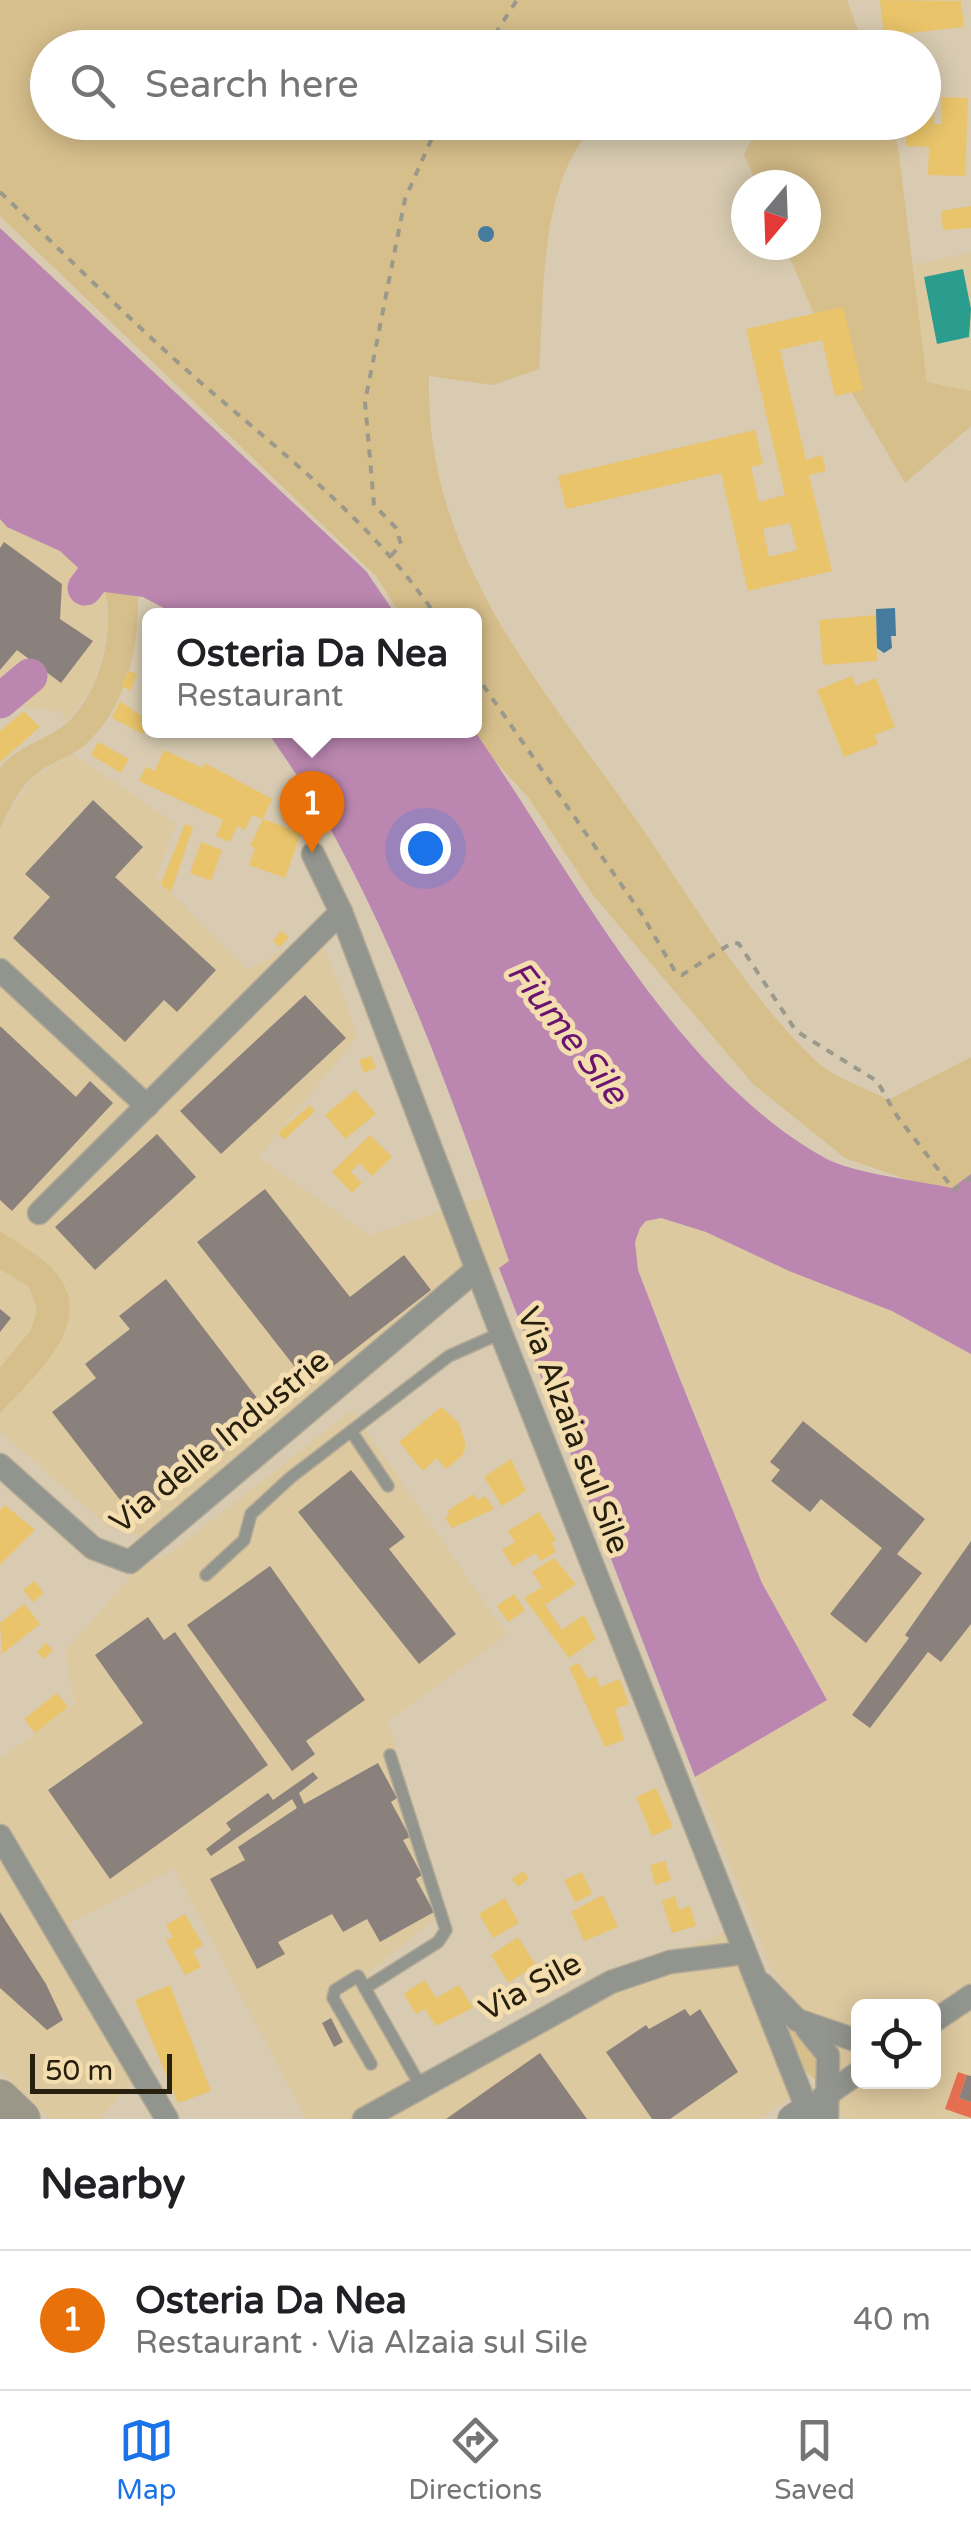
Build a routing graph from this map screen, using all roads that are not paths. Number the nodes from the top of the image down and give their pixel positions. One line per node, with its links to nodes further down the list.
1 (313, 854): 2 (street, Via Alzaia sul Sile)
2 (341, 912): 4 (street); 6 (street, Via Alzaia sul Sile)
3 (0, 970): 4 (street)
4 (146, 1106): 5 (street)
5 (39, 1213)
6 (476, 1270): 7 (street, Via Alzaia sul Sile); 9 (street, Via delle Industrie)
7 (500, 1333): 8 (lane); 14 (street, Via Alzaia sul Sile)
8 (351, 1431): 10 (lane); 11 (lane)
9 (0, 1465)
10 (388, 1486)
11 (206, 1575)
12 (390, 1754): 15 (lane)
13 (0, 1836): 26 (street)
14 (746, 1961): 18 (street, Via Alzaia sul Sile); 22 (street, Via Sile); 24 (street, Via Alzaia sul Sile)
15 (365, 1988): 20 (lane); 22 (lane)
16 (971, 1996): 17 (street)
17 (941, 2017)
18 (797, 2020): 19 (street, Via Alzaia sul Sile); 24 (street)
19 (851, 2039)
20 (371, 2064)
21 (851, 2079): 24 (street)
22 (420, 2085): 27 (street, Via Sile)
23 (0, 2099): 25 (highway)
24 (811, 2112)
25 (21, 2119)
26 (167, 2119)
27 (364, 2119)

